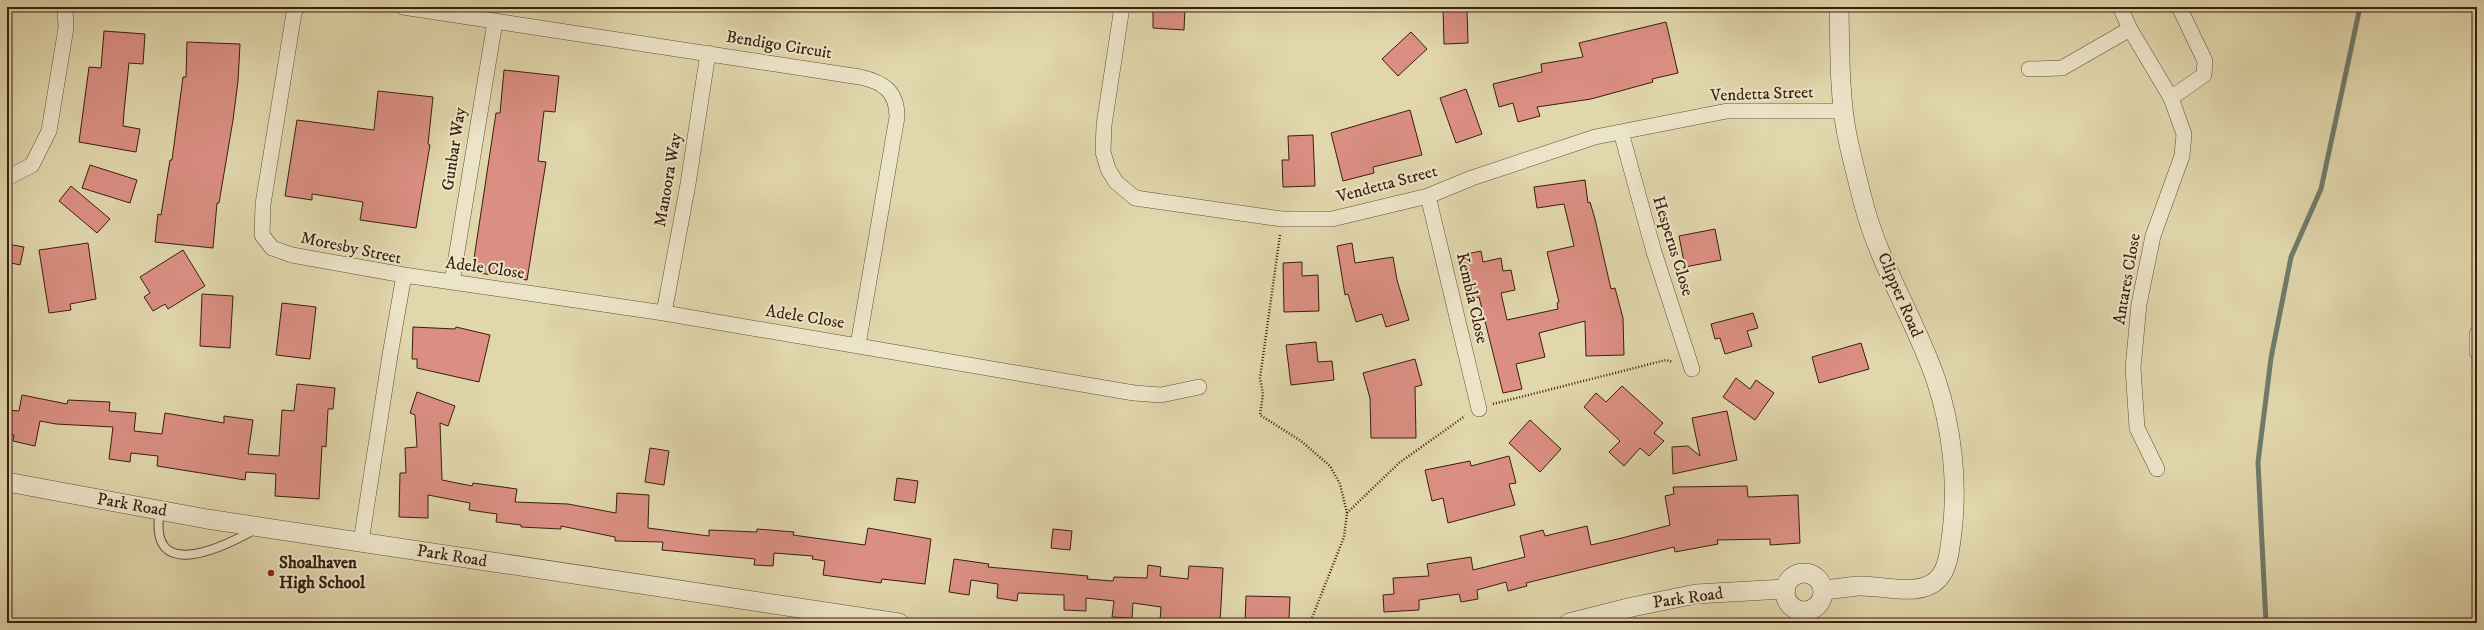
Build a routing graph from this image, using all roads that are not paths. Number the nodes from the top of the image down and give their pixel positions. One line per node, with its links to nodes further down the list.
1 (65, 7): 15 (street)
2 (297, 7): 17 (street, Moresby Street)
3 (403, 7): 8 (street, Bendigo Circuit)
4 (1122, 7): 16 (street, Vendetta Street)
5 (1839, 7): 13 (street, Clipper Road)
6 (2120, 7): 9 (street, Antares Close)
7 (2179, 7): 12 (street)
8 (495, 22): 10 (street, Bendigo Circuit); 18 (street, Gunbar Way)
9 (2130, 29): 11 (street); 12 (street, Antares Close)
10 (708, 53): 19 (street, Manoora Way); 21 (street, Bendigo Circuit)
11 (2029, 69)
12 (2170, 98): 26 (street, Antares Close)
13 (1844, 111): 14 (street, Vendetta Street); 32 (street, Clipper Road)
14 (1621, 132): 16 (street, Vendetta Street); 23 (street, Hesperus Close)
15 (7, 178)
16 (1428, 196): 25 (street, Kembla Close)
17 (404, 275): 18 (street, Adele Close); 30 (street, Moresby Street)
18 (452, 282): 19 (street, Adele Close)
19 (664, 313): 21 (street, Adele Close)
20 (2477, 334): 22 (street)
21 (858, 345): 24 (street, Adele Close)
22 (2477, 352)
23 (1692, 369)
24 (1199, 387)
25 (1479, 409)
26 (2157, 469)
27 (7, 482): 28 (street, Park Road)
28 (160, 510): 29 (street, Park Road); 29 (lane)
29 (260, 527): 30 (street, Park Road)
30 (361, 542): 34 (street, Park Road)
31 (1786, 589): 32 (street); 33 (street); 35 (street, Park Road)
32 (1823, 590): 33 (street)
33 (1804, 617)
34 (899, 623)
35 (1569, 623)

